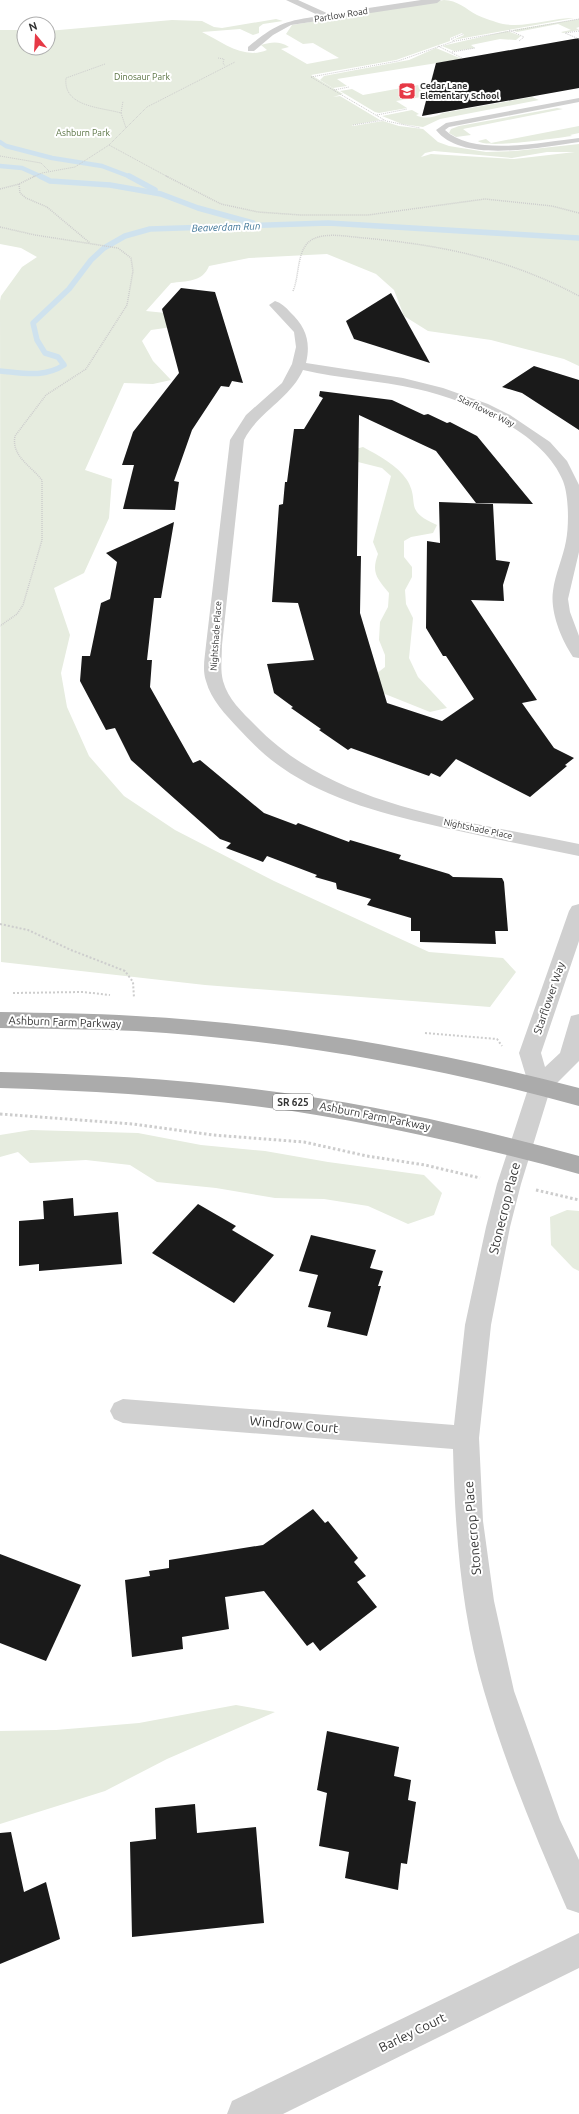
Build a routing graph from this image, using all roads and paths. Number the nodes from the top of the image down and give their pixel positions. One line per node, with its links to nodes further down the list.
1 (290, 0): 3 (street)
2 (438, 0): 3 (street, Partlow Road)
3 (328, 17): 13 (street, Partlow Road)
4 (579, 18): 5 (path)
5 (509, 30): 9 (path); 10 (path)
6 (579, 31): 8 (path)
7 (463, 34): 9 (path)
8 (579, 39)
9 (455, 41): 11 (path)
10 (519, 41)
11 (438, 46): 14 (path); 20 (path)
12 (475, 48): 14 (path)
13 (251, 49): 18 (path)
14 (451, 52): 16 (path)
15 (218, 58): 18 (path)
16 (462, 58)
17 (105, 64): 24 (path)
18 (226, 66): 28 (path)
19 (349, 88): 20 (path)
20 (334, 90): 25 (path)
21 (579, 100): 29 (lane)
22 (123, 101): 24 (path)
23 (407, 110): 25 (path)
24 (121, 113): 28 (path)
25 (376, 115): 26 (path)
26 (385, 120): 27 (path); 29 (path)
27 (353, 125)
28 (126, 128): 31 (path)
29 (440, 130): 30 (lane)
30 (579, 140)
31 (109, 145): 33 (path); 36 (path)
32 (0, 156): 33 (path)
33 (49, 171): 34 (path)
34 (19, 184): 35 (path); 38 (path)
35 (0, 189)
36 (579, 213)
37 (0, 227): 38 (path)
38 (90, 244): 42 (path)
39 (579, 296): 40 (path)
40 (275, 305): 41 (street, Nightshade Place)
41 (299, 365): 43 (street, Starflower Way); 44 (street, Nightshade Place)
42 (0, 626)
43 (579, 653)
44 (579, 850)
45 (579, 911): 51 (street, Starflower Way)
46 (0, 924): 47 (path)
47 (134, 998)
48 (0, 1020): 51 (main road, Ashburn Farm Parkway)
49 (579, 1022): 51 (street)
50 (0, 1080): 54 (main road, Ashburn Farm Parkway / SR 625)
51 (540, 1086): 52 (main road, Ashburn Farm Parkway); 54 (street)
52 (579, 1097)
53 (0, 1114): 56 (path)
54 (520, 1148): 55 (main road, Ashburn Farm Parkway / SR 625); 56 (street, Stonecrop Place)
55 (579, 1165)
56 (510, 1184): 57 (path); 59 (street, Stonecrop Place)
57 (579, 1200)
58 (123, 1411): 59 (street, Windrow Court)
59 (466, 1438): 60 (street, Stonecrop Place)
60 (579, 1897)
61 (579, 1950): 62 (street, Barley Court)
62 (244, 2114)

